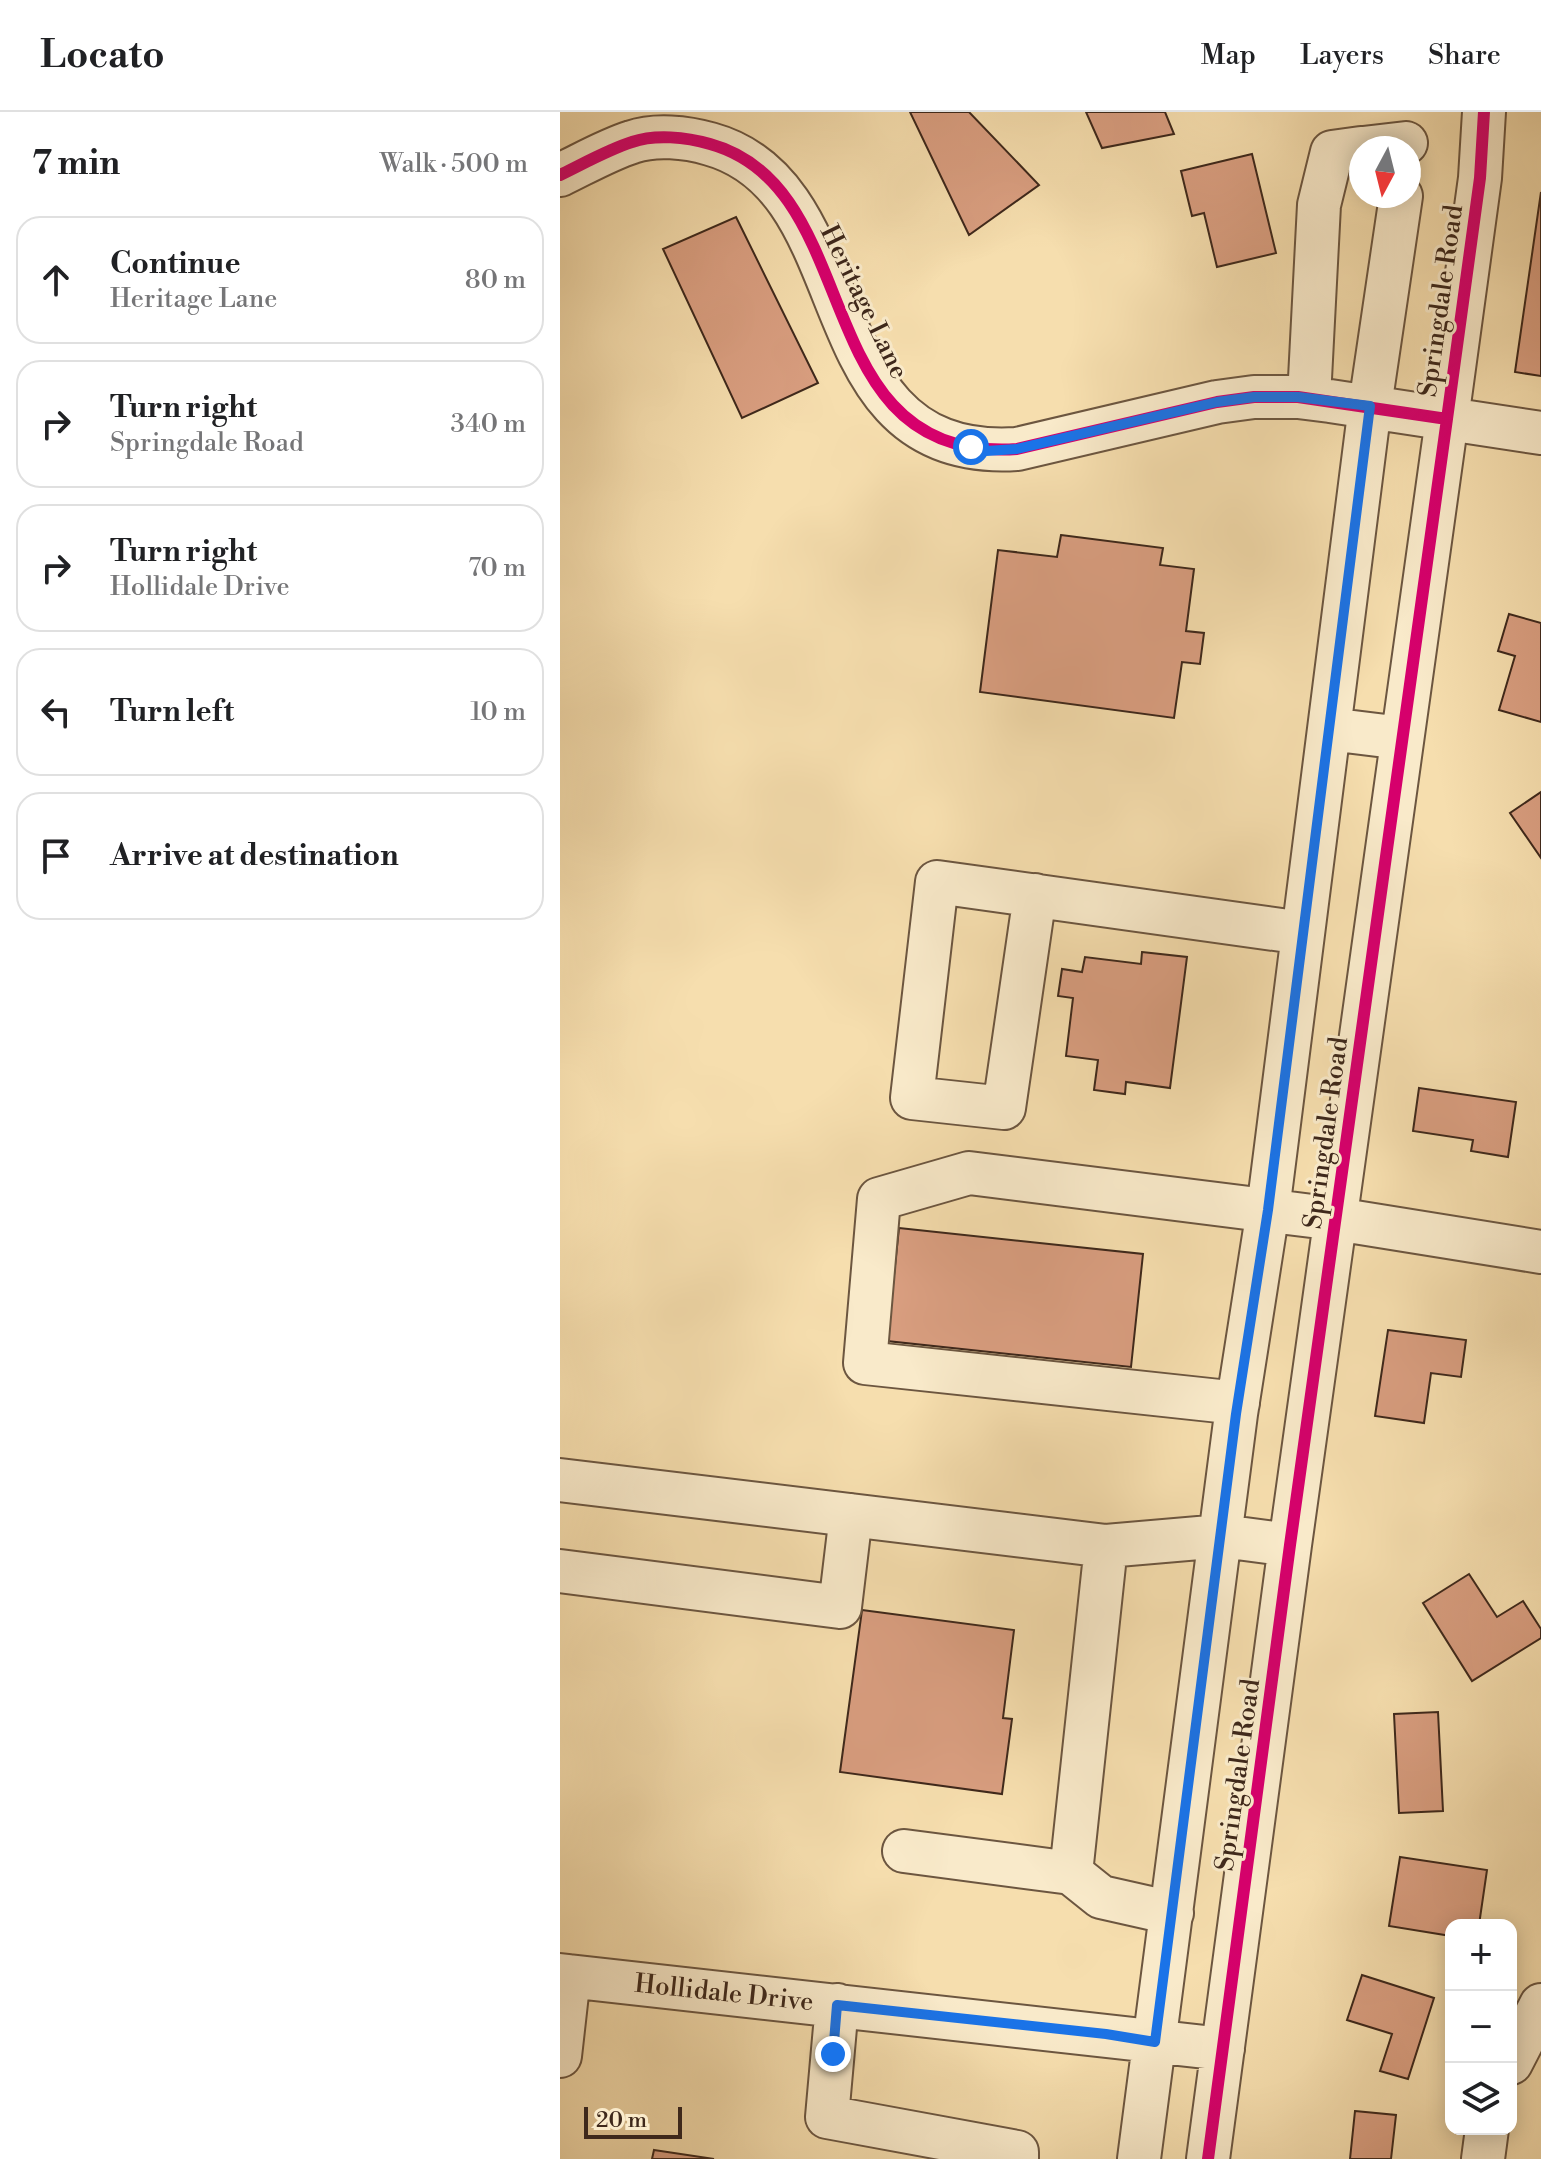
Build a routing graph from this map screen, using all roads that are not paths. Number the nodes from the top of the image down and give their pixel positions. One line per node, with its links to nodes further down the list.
1 (1484, 112): 7 (street, Springdale Road)
2 (1349, 150): 5 (street)
3 (560, 175): 5 (street, Heritage Lane)
4 (1399, 208): 6 (street, Springdale Road)
5 (1309, 398): 6 (street, Heritage Lane)
6 (1370, 406): 7 (street, Heritage Lane); 9 (street, Springdale Road)
7 (1447, 419): 8 (street, Heritage Lane); 10 (street, Springdale Road)
8 (1541, 433)
9 (1329, 729): 10 (street); 12 (street, Springdale Road)
10 (1402, 738): 14 (street, Springdale Road)
11 (1035, 895): 11 (street); 12 (street)
12 (1303, 933): 13 (street, Springdale Road)
13 (1268, 1210): 14 (street); 16 (street, Springdale Road); 16 (street)
14 (1336, 1219): 15 (street); 20 (street, Springdale Road)
15 (1541, 1252)
16 (1238, 1403): 19 (street, Springdale Road)
17 (560, 1480): 18 (street)
18 (851, 1515): 21 (street); 22 (street)
19 (1222, 1536): 20 (street); 21 (street); 25 (street, Springdale Road)
20 (1290, 1545): 30 (street, Springdale Road)
21 (1106, 1546): 24 (street)
22 (560, 1571)
23 (904, 1851): 24 (street)
24 (1071, 1873): 25 (street)
25 (1172, 1913): 29 (street, Springdale Road)
26 (565, 1975): 27 (street, Hollidale Drive); 32 (street)
27 (837, 2005): 29 (street, Hollidale Drive); 34 (street)
28 (1541, 2005): 31 (street)
29 (1155, 2042): 30 (street, Hollidale Drive); 35 (street, Springdale Road)
30 (1223, 2049): 36 (street, Springdale Road)
31 (1517, 2051)
32 (560, 2056)
33 (1486, 2135): 37 (street)
34 (1017, 2159)
35 (1139, 2159)
36 (1208, 2159)
37 (1483, 2159)

